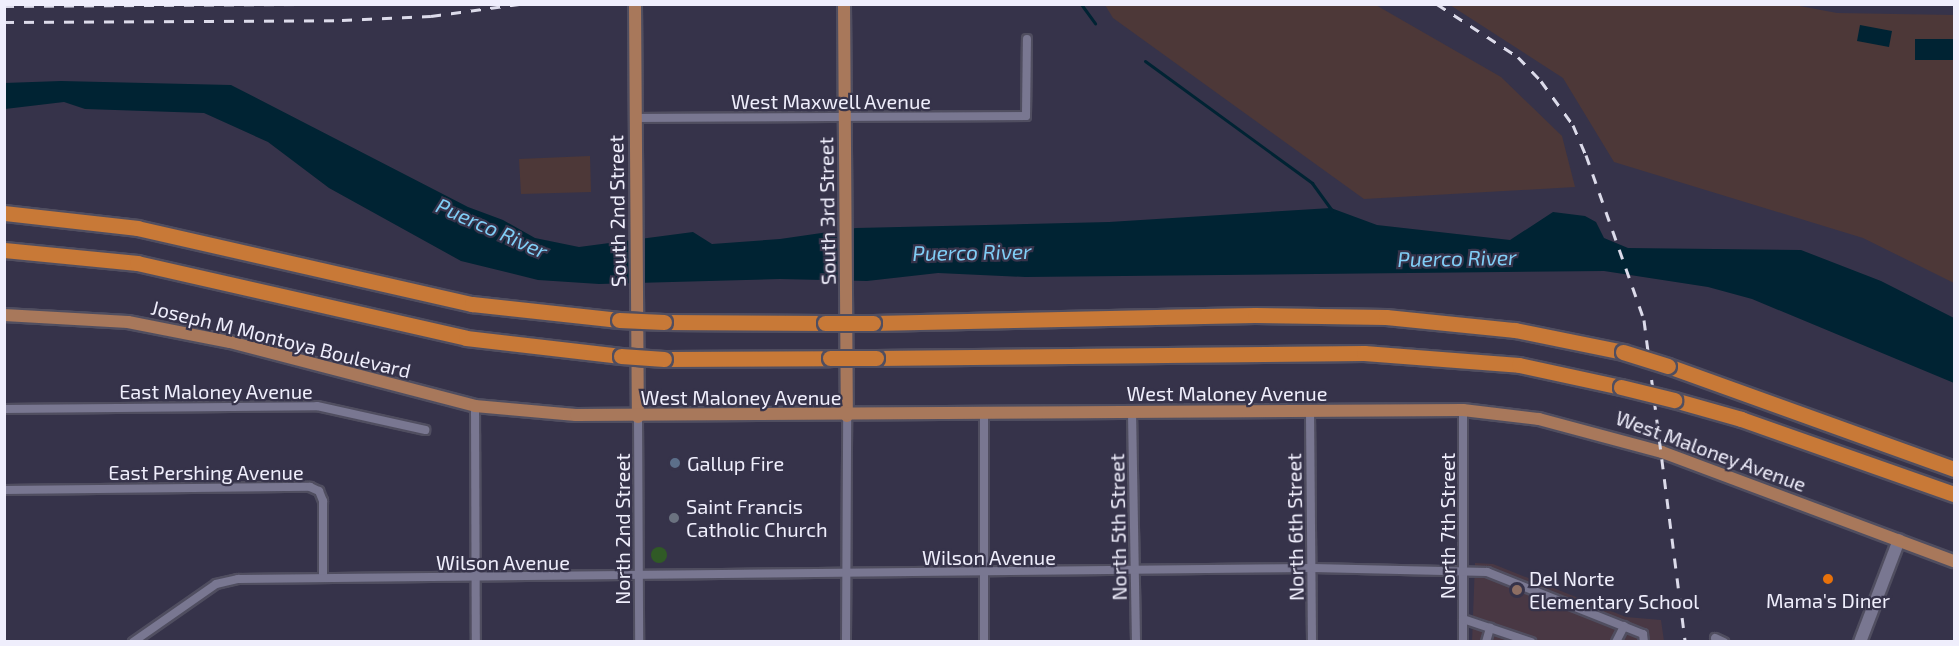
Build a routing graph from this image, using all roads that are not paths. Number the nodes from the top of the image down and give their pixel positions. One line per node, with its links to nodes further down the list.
1 (635, 4): 5 (main road, South 2nd Street)
2 (844, 4): 4 (main road, South 3rd Street)
3 (1027, 39): 4 (street, West Maxwell Avenue)
4 (845, 117): 5 (street, West Maxwell Avenue); 15 (main road, South 3rd Street)
5 (636, 118): 16 (main road, South 2nd Street)
6 (4, 213): 18 (highway, bridge)
7 (4, 250): 22 (highway, bridge)
8 (4, 315): 9 (main road, Joseph M Montoya Boulevard)
9 (475, 406): 16 (main road, West Maloney Avenue); 32 (street)
10 (4, 409): 17 (street, East Maloney Avenue)
11 (1463, 410): 14 (main road, West Maloney Avenue); 23 (main road, West Maloney Avenue); 26 (street, North 7th Street)
12 (984, 412): 13 (main road, West Maloney Avenue); 15 (main road, West Maloney Avenue); 29 (street)
13 (1132, 412): 14 (main road, West Maloney Avenue); 27 (street, North 5th Street)
14 (1310, 413): 25 (street, North 6th Street)
15 (847, 416): 16 (main road, West Maloney Avenue); 28 (street)
16 (638, 417): 30 (street, North 2nd Street)
17 (425, 430)
18 (1874, 439): 19 (highway); 20 (highway)
19 (1954, 462)
20 (1954, 469)
21 (4, 490): 31 (street, East Pershing Avenue)
22 (1954, 494)
23 (1899, 540): 24 (main road, West Maloney Avenue); 48 (main road)
24 (1954, 561)
25 (1313, 568): 26 (street, Wilson Avenue); 27 (street, Wilson Avenue); 43 (street, North 6th Street)
26 (1463, 571): 33 (street, North 7th Street); 34 (street, Wilson Avenue)
27 (1135, 572): 29 (street, Wilson Avenue); 42 (street, North 5th Street)
28 (846, 574): 29 (street, Wilson Avenue); 30 (street, Wilson Avenue); 40 (street)
29 (984, 574): 41 (street)
30 (640, 577): 32 (street, Wilson Avenue); 39 (street, North 2nd Street)
31 (323, 578): 32 (street, Wilson Avenue); 37 (street, Wilson Avenue)
32 (476, 579): 38 (street)
33 (1463, 619): 35 (street); 44 (street, North 7th Street)
34 (1624, 627): 36 (street, Wilson Avenue); 47 (street)
35 (1490, 628): 45 (street); 46 (street)
36 (1643, 638)
37 (133, 642)
38 (476, 642)
39 (639, 642)
40 (846, 642)
41 (984, 642)
42 (1136, 642)
43 (1312, 642)
44 (1463, 642)
45 (1486, 642)
46 (1531, 642)
47 (1616, 642)
48 (1860, 642)

